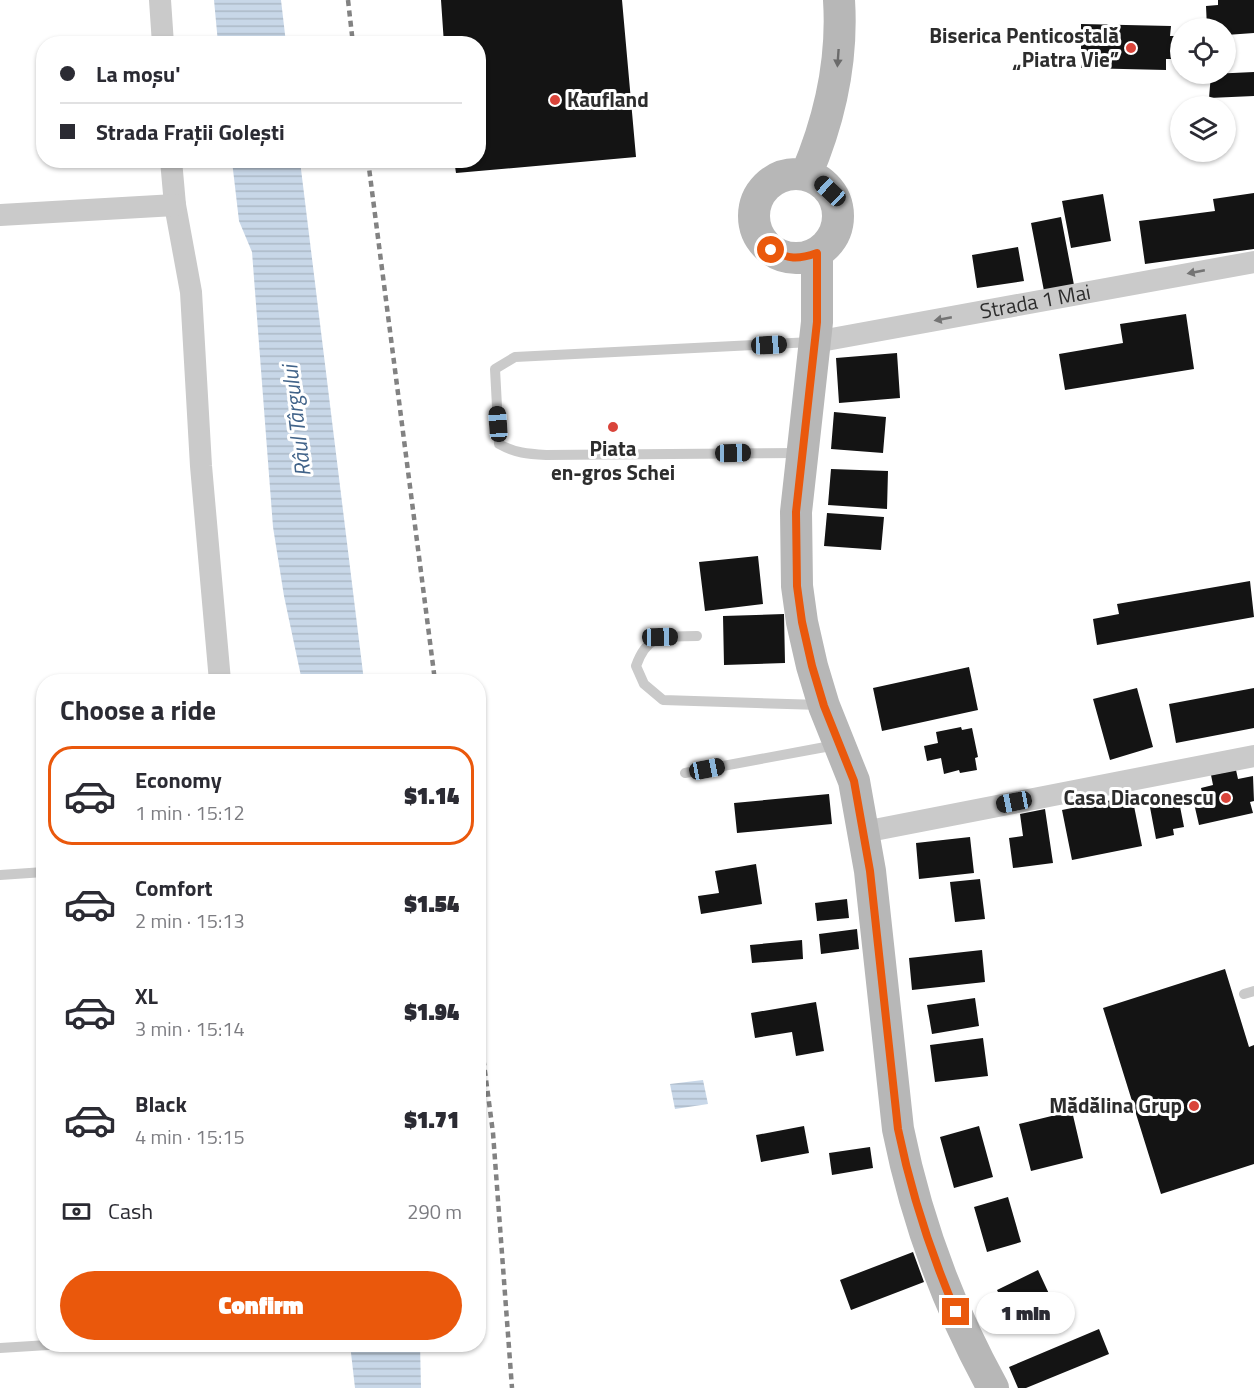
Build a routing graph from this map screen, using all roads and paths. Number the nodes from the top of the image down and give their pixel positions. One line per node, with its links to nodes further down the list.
1 (160, 0): 3 (street)
2 (839, 0): 5 (main road, one-way to 5)
3 (162, 36)
4 (172, 168): 6 (street)
5 (806, 175): 8 (main road); 8 (main road)
6 (174, 205): 7 (street); 13 (street)
7 (0, 215)
8 (817, 253): 10 (main road)
9 (1254, 261): 10 (street, Strada 1 Mai, one-way to 10)
10 (815, 342): 11 (main road); 11 (lane)
11 (803, 453): 14 (main road)
12 (697, 636): 14 (lane)
13 (219, 674)
14 (824, 706): 15 (main road)
15 (839, 744): 17 (lane); 18 (main road)
16 (1254, 756): 18 (street)
17 (686, 773)
18 (864, 832): 23 (main road)
19 (36, 873): 20 (lane)
20 (0, 875)
21 (36, 1346): 22 (lane)
22 (0, 1348)
23 (993, 1388)

